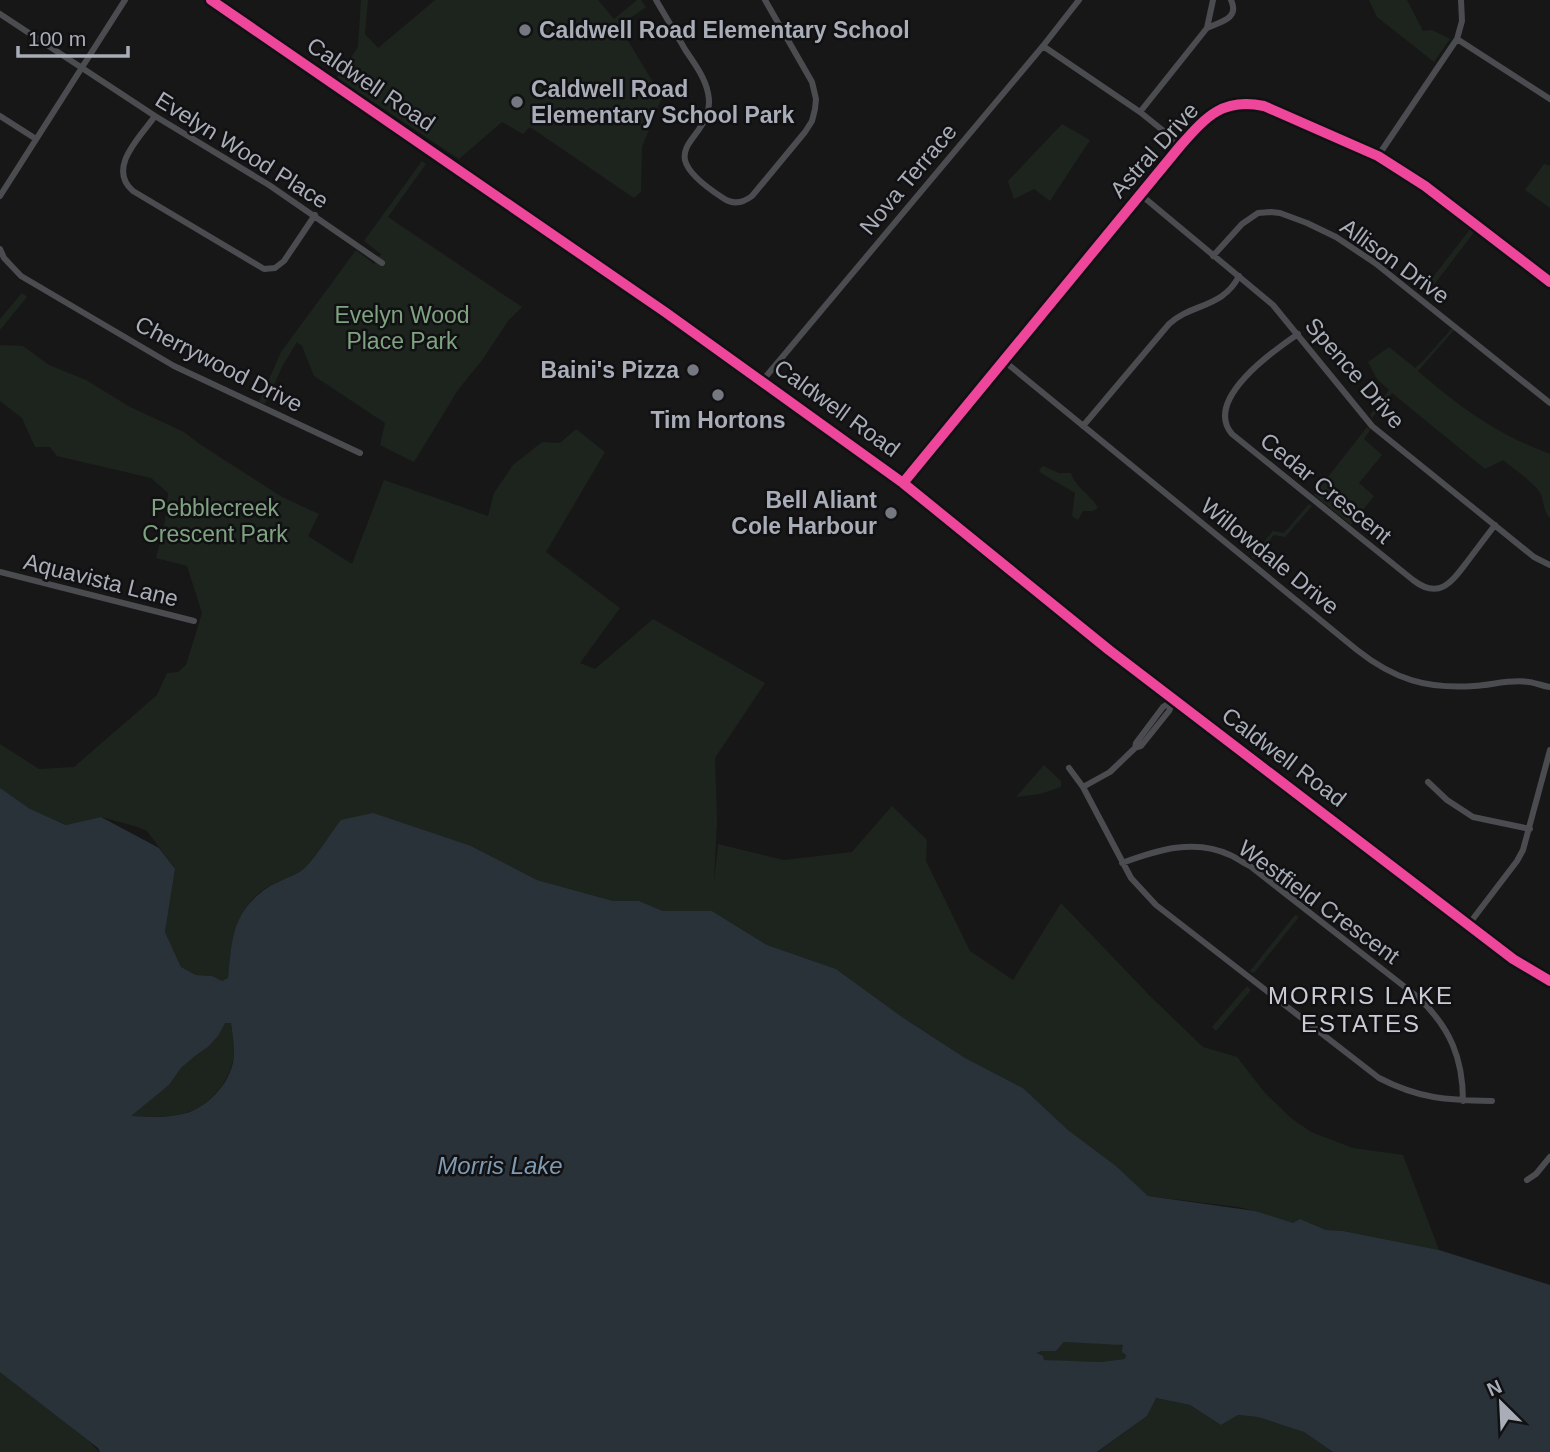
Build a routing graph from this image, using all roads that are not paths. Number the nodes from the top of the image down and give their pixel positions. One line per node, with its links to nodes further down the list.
1 (125, 0): 13 (street)
2 (211, 0): 31 (street, Caldwell Road)
3 (656, 0): 4 (street)
4 (765, 0)
5 (1079, 0): 12 (street, Nova Terrace)
6 (1213, 0): 10 (street)
7 (1231, 0): 10 (street)
8 (1461, 0): 11 (street)
9 (0, 15): 13 (street, Evelyn Wood Place)
10 (1207, 28): 15 (street)
11 (1457, 39): 14 (street); 20 (street)
12 (1043, 46): 15 (street); 31 (street, Nova Terrace)
13 (83, 68): 17 (street, Evelyn Wood Place); 18 (street)
14 (1550, 99)
15 (1140, 113): 19 (street)
16 (0, 116): 18 (street)
17 (155, 116): 23 (street, Evelyn Wood Place); 23 (street)
18 (36, 139): 22 (street)
19 (1181, 145): 20 (street, Astral Drive); 21 (street, Astral Drive)
20 (1378, 156): 28 (street, Astral Drive)
21 (1141, 195): 25 (street, Spence Drive); 30 (street, Astral Drive)
22 (0, 197)
23 (315, 215): 26 (street, Evelyn Wood Place)
24 (0, 249): 34 (street, Cherrywood Drive)
25 (1213, 256): 27 (street, Spence Drive); 32 (street, Allison Drive)
26 (382, 263)
27 (1239, 276): 29 (street, Spence Drive); 33 (street)
28 (1550, 282)
29 (1298, 334): 36 (street, Spence Drive); 36 (street, Cedar Crescent)
30 (1004, 360): 33 (street, Willowdale Drive); 35 (street, Astral Drive)
31 (762, 380): 35 (street, Caldwell Road)
32 (1550, 403)
33 (1083, 426): 40 (street, Willowdale Drive)
34 (360, 453)
35 (903, 483): 41 (street, Caldwell Road)
36 (1495, 525): 37 (street, Spence Drive)
37 (1550, 565)
38 (0, 572): 39 (street, Aquavista Lane)
39 (194, 621)
40 (1550, 687)
41 (1174, 700): 45 (street); 48 (street, Caldwell Road)
42 (1550, 750): 46 (street)
43 (1069, 768): 45 (street)
44 (1428, 782): 46 (street)
45 (1083, 787): 47 (street)
46 (1530, 829): 48 (street)
47 (1122, 863): 50 (street); 50 (street, Westfield Crescent)
48 (1469, 923): 49 (street, Caldwell Road)
49 (1550, 981)
50 (1463, 1101): 51 (street)
51 (1492, 1101)
52 (1550, 1157): 53 (street)
53 (1527, 1180)

